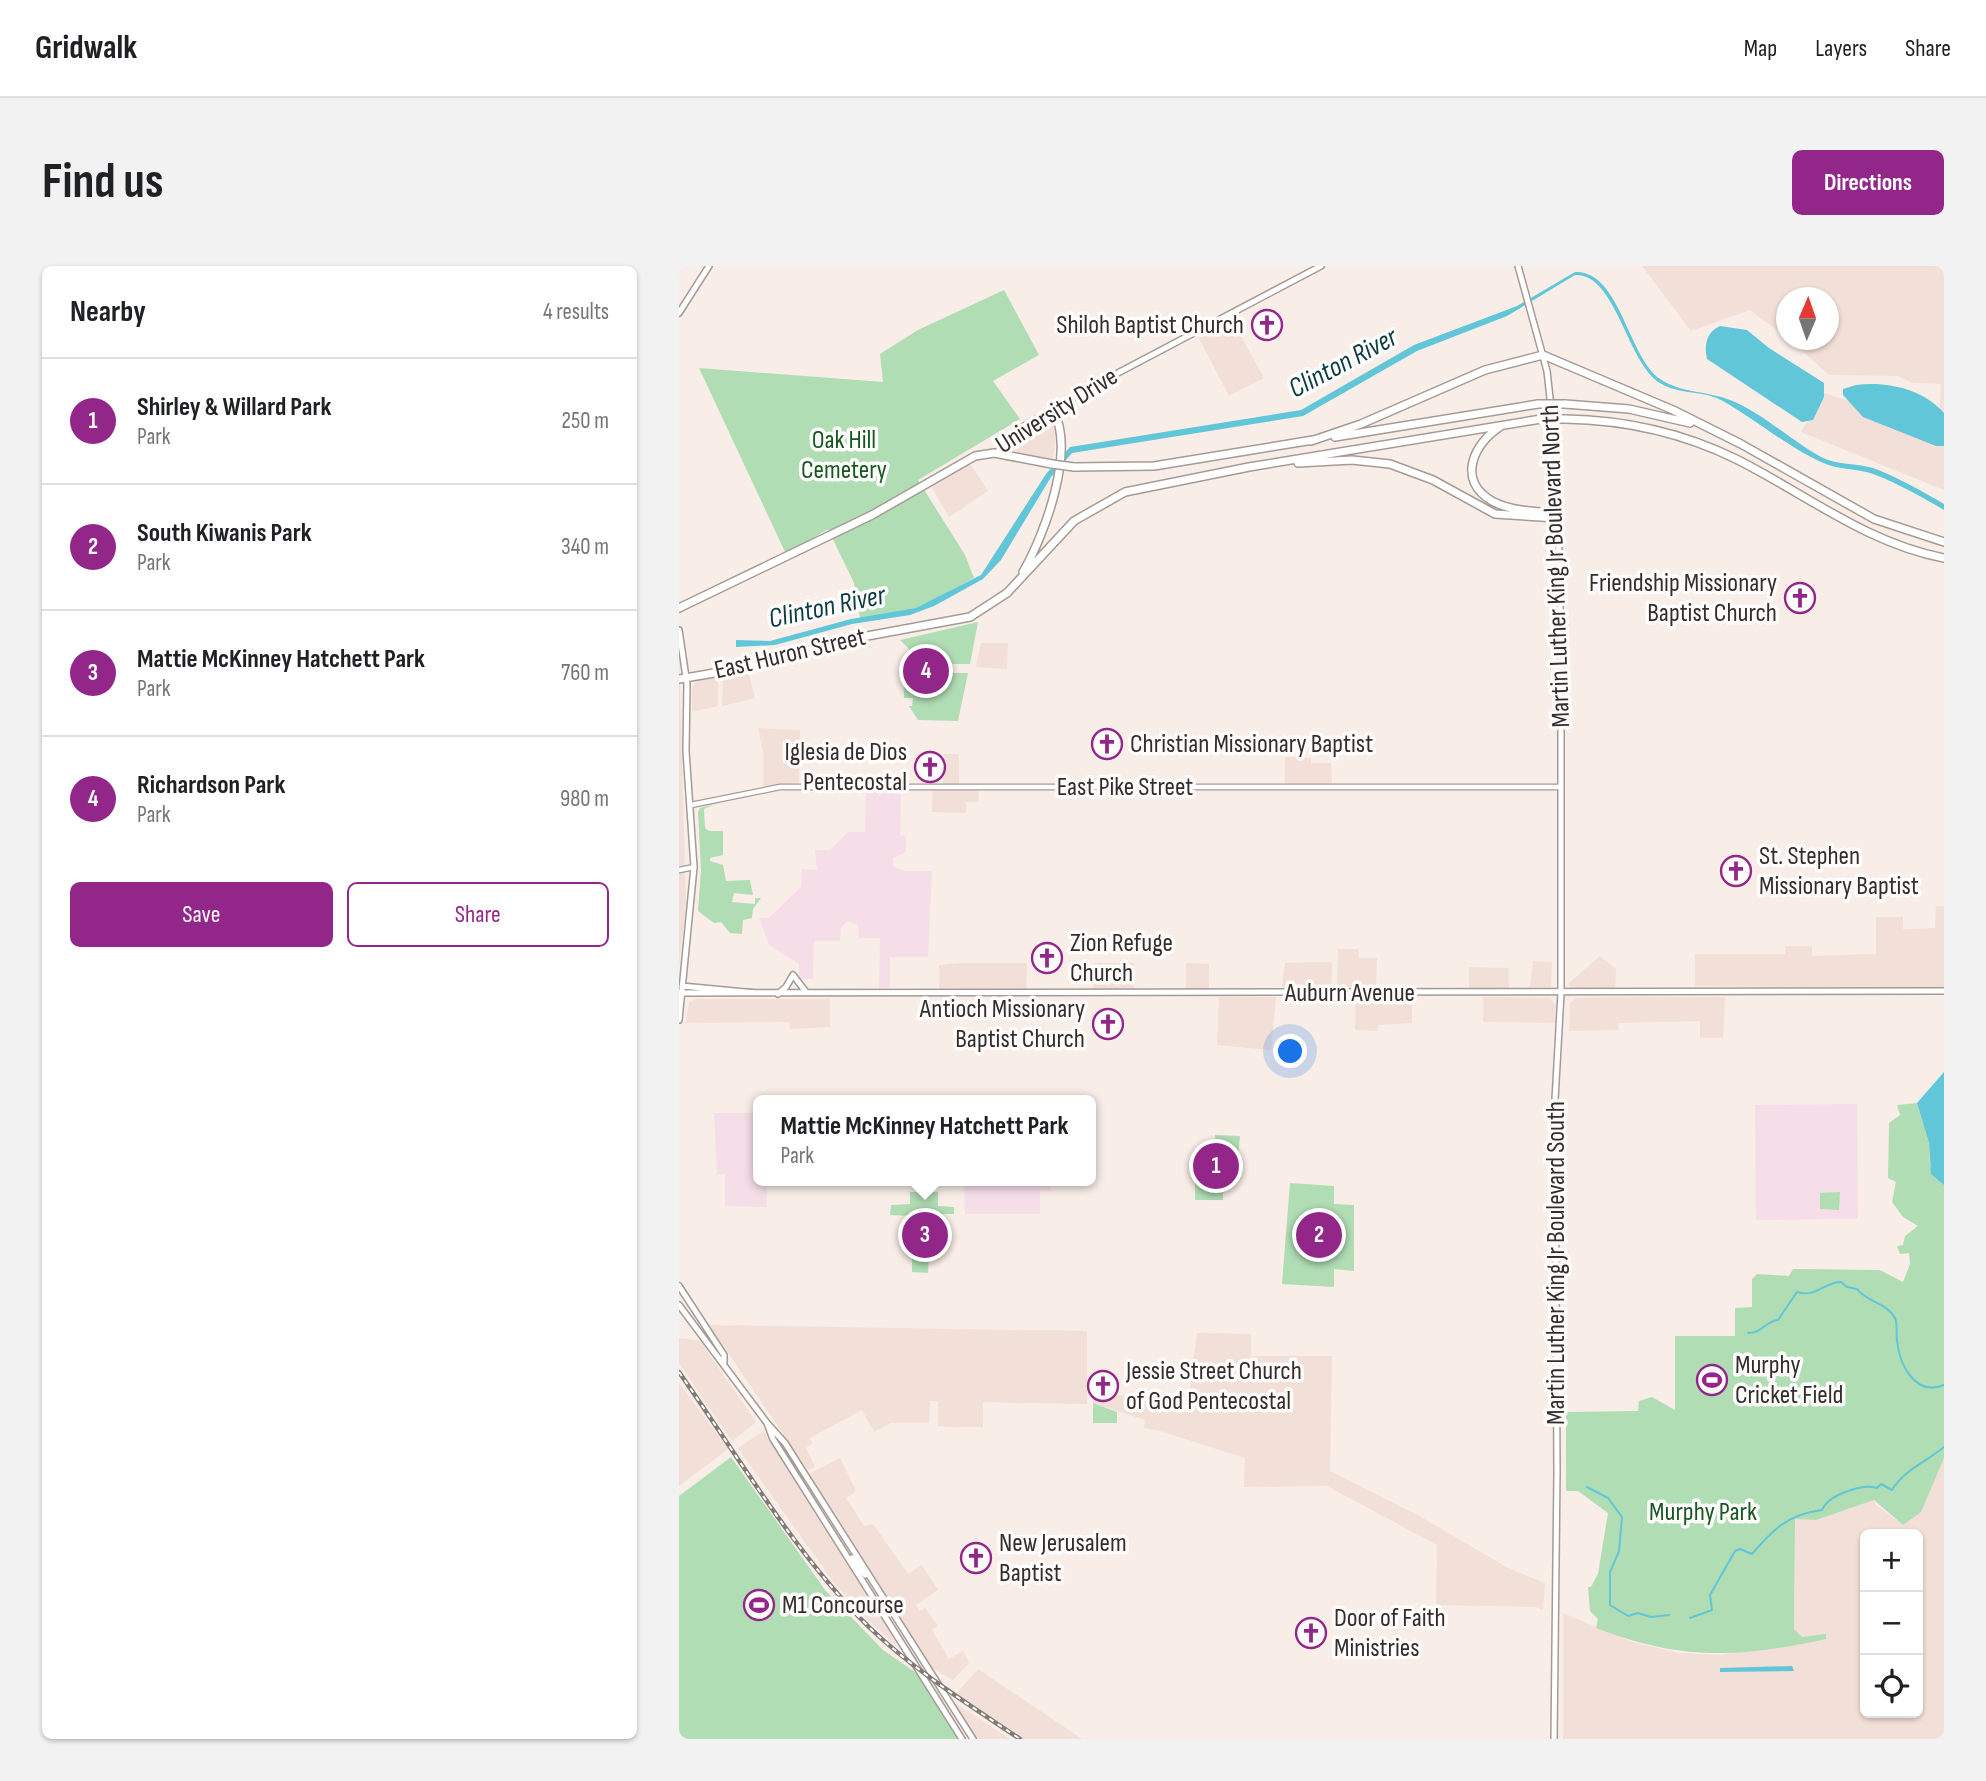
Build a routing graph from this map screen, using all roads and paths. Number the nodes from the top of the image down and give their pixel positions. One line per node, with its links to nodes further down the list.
1 (709, 266): 4 (main road)
2 (1321, 266): 6 (main road, University Drive)
3 (1518, 266): 5 (main road, Martin Luther King Jr Boulevard North)
4 (679, 313)
5 (1543, 355): 8 (highway); 9 (highway); 12 (main road, Martin Luther King Jr Boulevard North)
6 (1053, 410): 10 (main road, University Drive); 15 (highway, bridge)
7 (1504, 424): 11 (highway); 12 (highway); 14 (highway, bridge)
8 (1717, 433): 9 (highway, bridge); 13 (highway)
9 (1311, 441): 10 (highway, bridge)
10 (994, 453): 16 (highway, University Drive)
11 (1249, 467): 12 (highway); 15 (highway)
12 (1557, 515): 19 (main road, Martin Luther King Jr Boulevard North)
13 (1944, 542)
14 (1944, 558)
15 (1017, 581): 18 (highway, East Huron Street)
16 (679, 608)
17 (679, 630): 18 (main road)
18 (683, 678): 20 (main road)
19 (1561, 787): 20 (street, East Pike Street); 27 (main road, Martin Luther King Jr Boulevard South)
20 (691, 805): 21 (main road)
21 (694, 867): 22 (street); 23 (main road)
22 (679, 870)
23 (681, 986): 24 (main road, Auburn Avenue); 28 (main road)
24 (716, 987): 26 (main road, Auburn Avenue); 31 (main road)
25 (1944, 991): 27 (main road, Auburn Avenue)
26 (757, 993): 29 (main road, Auburn Avenue); 31 (main road, Auburn Avenue)
27 (1561, 993): 30 (main road, Auburn Avenue); 43 (main road, Martin Luther King Jr Boulevard South)
28 (680, 994): 31 (main road, Auburn Avenue); 32 (main road)
29 (778, 994): 30 (main road, Auburn Avenue); 30 (main road)
30 (809, 994)
31 (696, 995)
32 (679, 1020)
33 (679, 1286): 35 (main road)
34 (679, 1305): 35 (main road)
35 (724, 1362): 36 (main road)
36 (767, 1423): 37 (main road); 38 (main road)
37 (823, 1517): 38 (main road); 39 (main road)
38 (846, 1538): 40 (main road)
39 (849, 1557): 40 (main road); 41 (main road)
40 (882, 1592): 42 (main road)
41 (962, 1739)
42 (973, 1739)
43 (1553, 1739)

